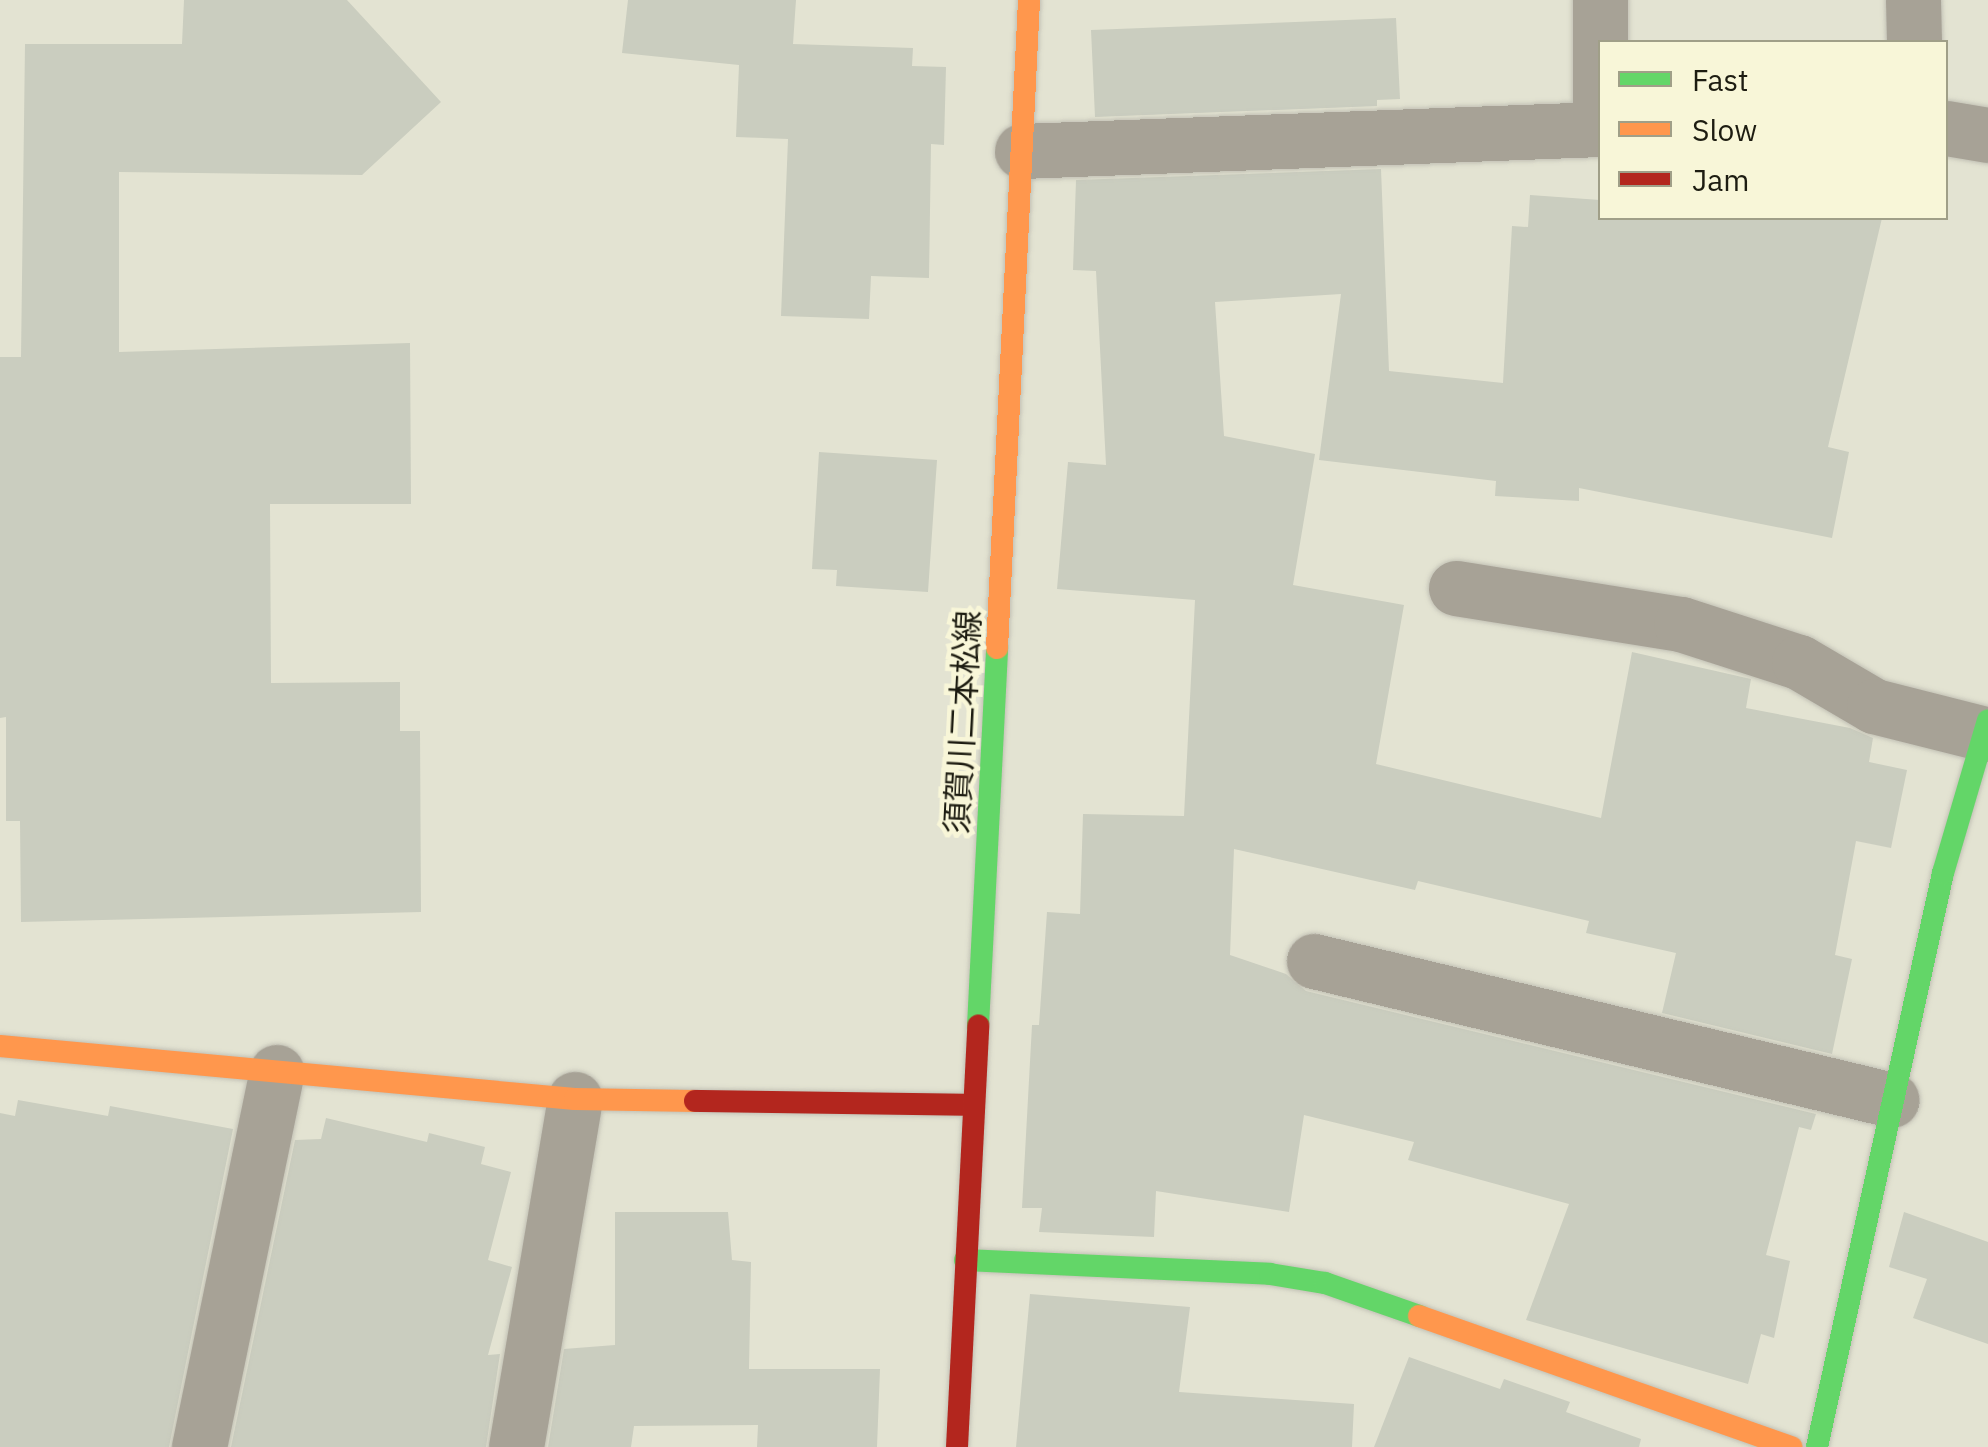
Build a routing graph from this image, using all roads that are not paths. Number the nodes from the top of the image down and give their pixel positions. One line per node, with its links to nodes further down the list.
1 (1029, 0): 9 (street, 須賀川二本松線)
2 (1600, 0): 4 (street)
3 (1913, 0): 5 (street)
4 (1600, 40)
5 (1914, 40)
6 (1948, 128): 8 (street)
7 (1598, 129): 9 (street)
8 (1988, 135)
9 (1022, 151): 17 (street, 須賀川二本松線)
10 (1456, 588): 11 (street)
11 (1986, 727): 16 (street)
12 (1314, 961): 16 (street)
13 (0, 1046): 14 (street)
14 (277, 1072): 15 (street); 19 (street)
15 (575, 1099): 17 (street); 20 (street)
16 (1892, 1100): 23 (street)
17 (972, 1104): 18 (street, 須賀川二本松線)
18 (965, 1260): 21 (street, 須賀川二本松線); 22 (street)
19 (199, 1447)
20 (516, 1447)
21 (957, 1447)
22 (1792, 1447)
23 (1817, 1447)

